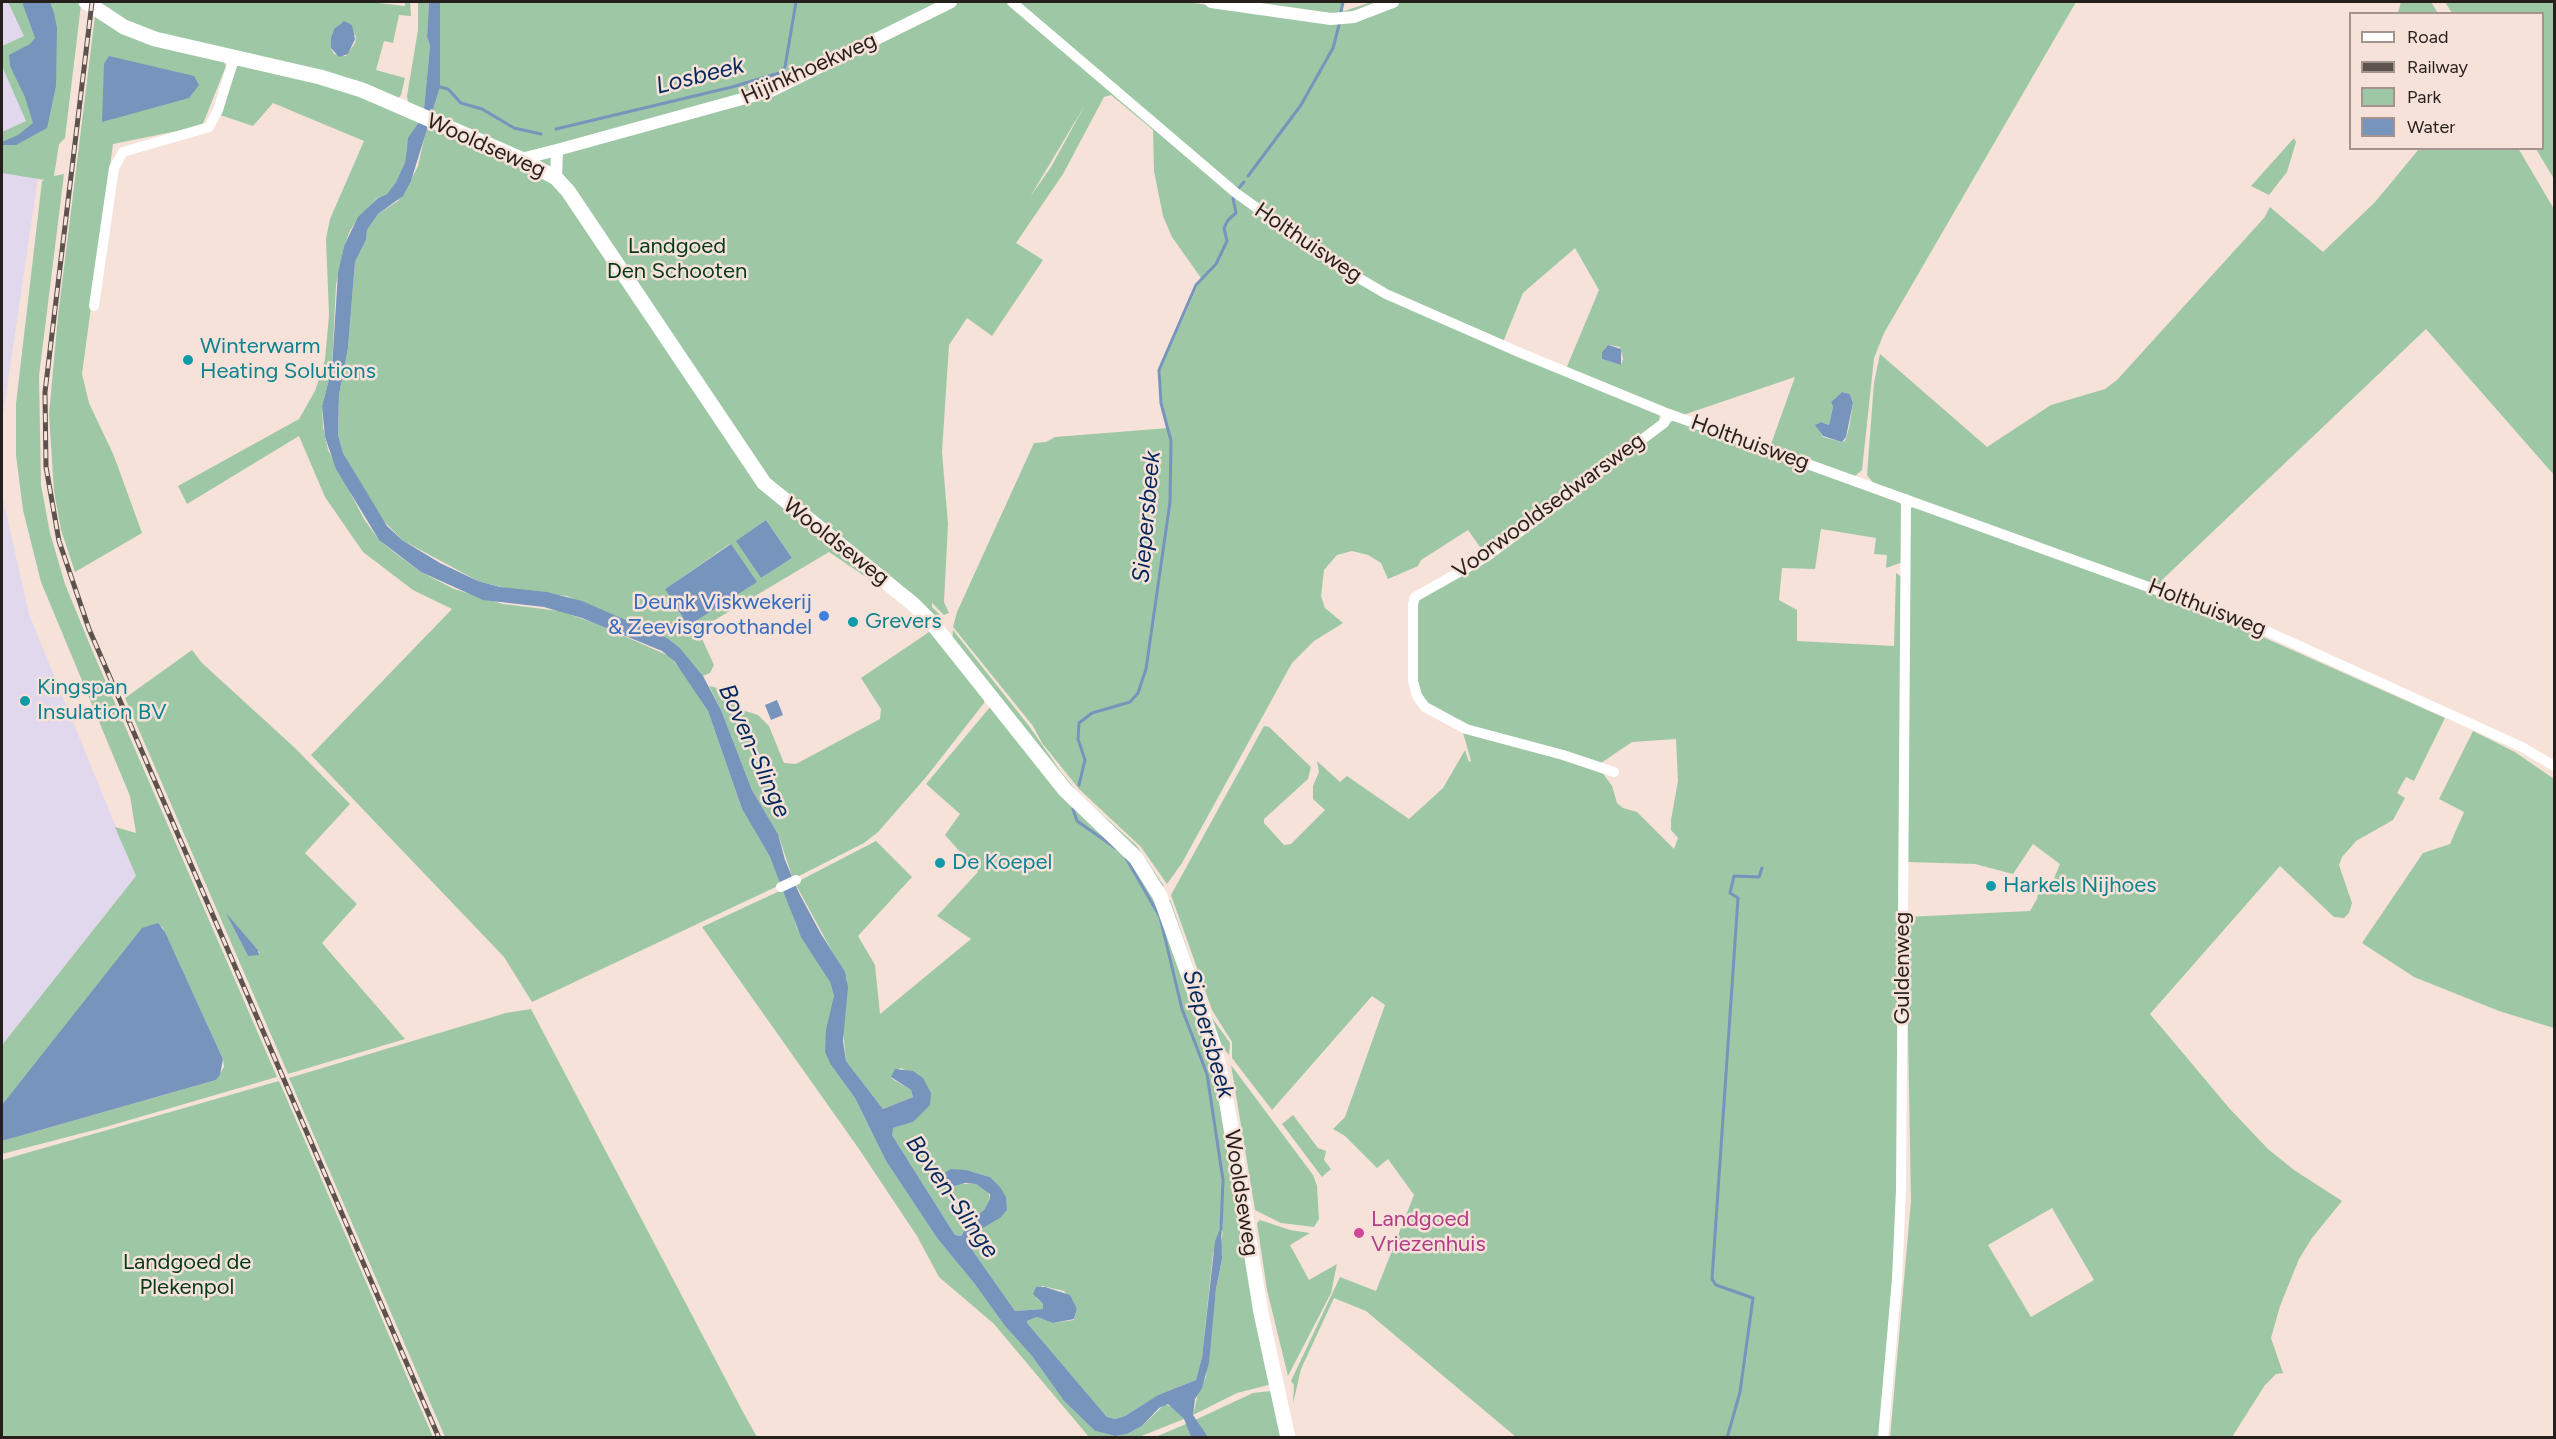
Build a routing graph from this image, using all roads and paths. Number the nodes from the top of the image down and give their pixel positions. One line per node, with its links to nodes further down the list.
1 (86, 2): 6 (main road, Wooldseweg)
2 (951, 2): 7 (street, Hijinkhoekweg)
3 (1012, 2): 11 (street, Holthuisweg)
4 (1211, 2): 5 (street)
5 (1393, 2)
6 (234, 58): 8 (main road, Wooldseweg); 10 (street)
7 (557, 150): 8 (street, Hijinkhoekweg); 9 (street)
8 (521, 159): 9 (main road, Wooldseweg)
9 (556, 178): 17 (main road, Wooldseweg)
10 (94, 306)
11 (1669, 414): 12 (street, Holthuisweg); 14 (street, Voorwooldsedwarsweg)
12 (1906, 499): 13 (street, Holthuisweg); 18 (street, Guldenweg)
13 (2554, 766)
14 (1614, 772)
15 (796, 880): 16 (street)
16 (781, 887)
17 (1288, 1437)
18 (1883, 1437)

